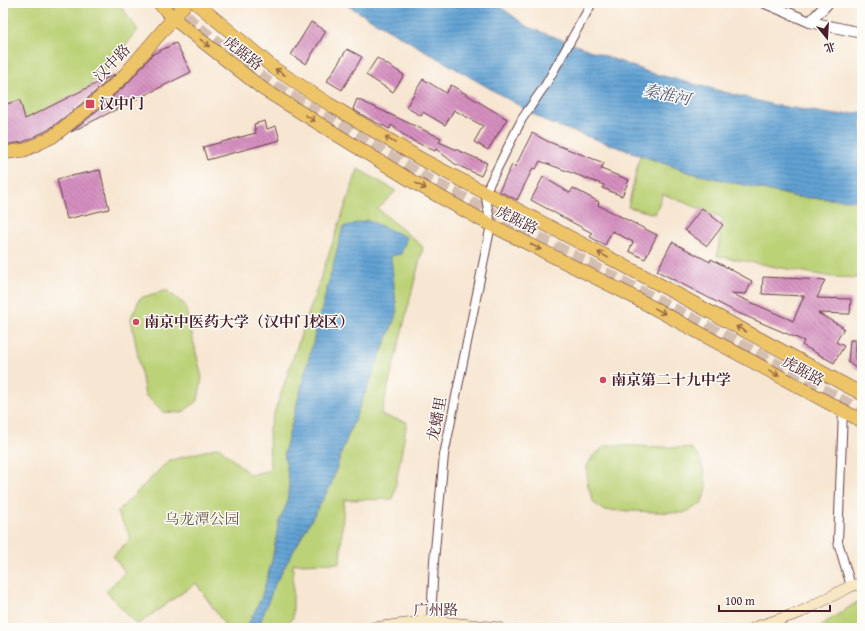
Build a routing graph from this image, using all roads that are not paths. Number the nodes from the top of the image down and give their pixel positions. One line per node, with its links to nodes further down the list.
1 (159, 3): 7 (main road, 虎踞路)
2 (186, 3): 7 (main road, 汉中路)
3 (196, 3): 11 (main road, 虎踞路, one-way to 3)
4 (765, 3): 8 (street)
5 (828, 3): 8 (street)
6 (591, 5): 11 (street)
7 (174, 19): 10 (main road, 汉中路); 12 (main road, 虎踞路, one-way to 12)
8 (810, 22): 9 (street)
9 (862, 33)
10 (3, 153)
11 (485, 193): 12 (street); 13 (main road, 虎踞路, one-way to 11)
12 (491, 225): 14 (main road, 虎踞路, one-way to 14); 19 (street, 龙蟠里)
13 (862, 394)
14 (843, 411): 15 (main road, 虎踞路); 18 (street)
15 (862, 421)
16 (862, 575): 18 (main road)
17 (862, 583): 18 (main road)
18 (851, 586): 22 (main road)
19 (431, 621): 20 (main road, 广州路); 21 (main road, 广州路)
20 (373, 628)
21 (498, 628)
22 (754, 628)

